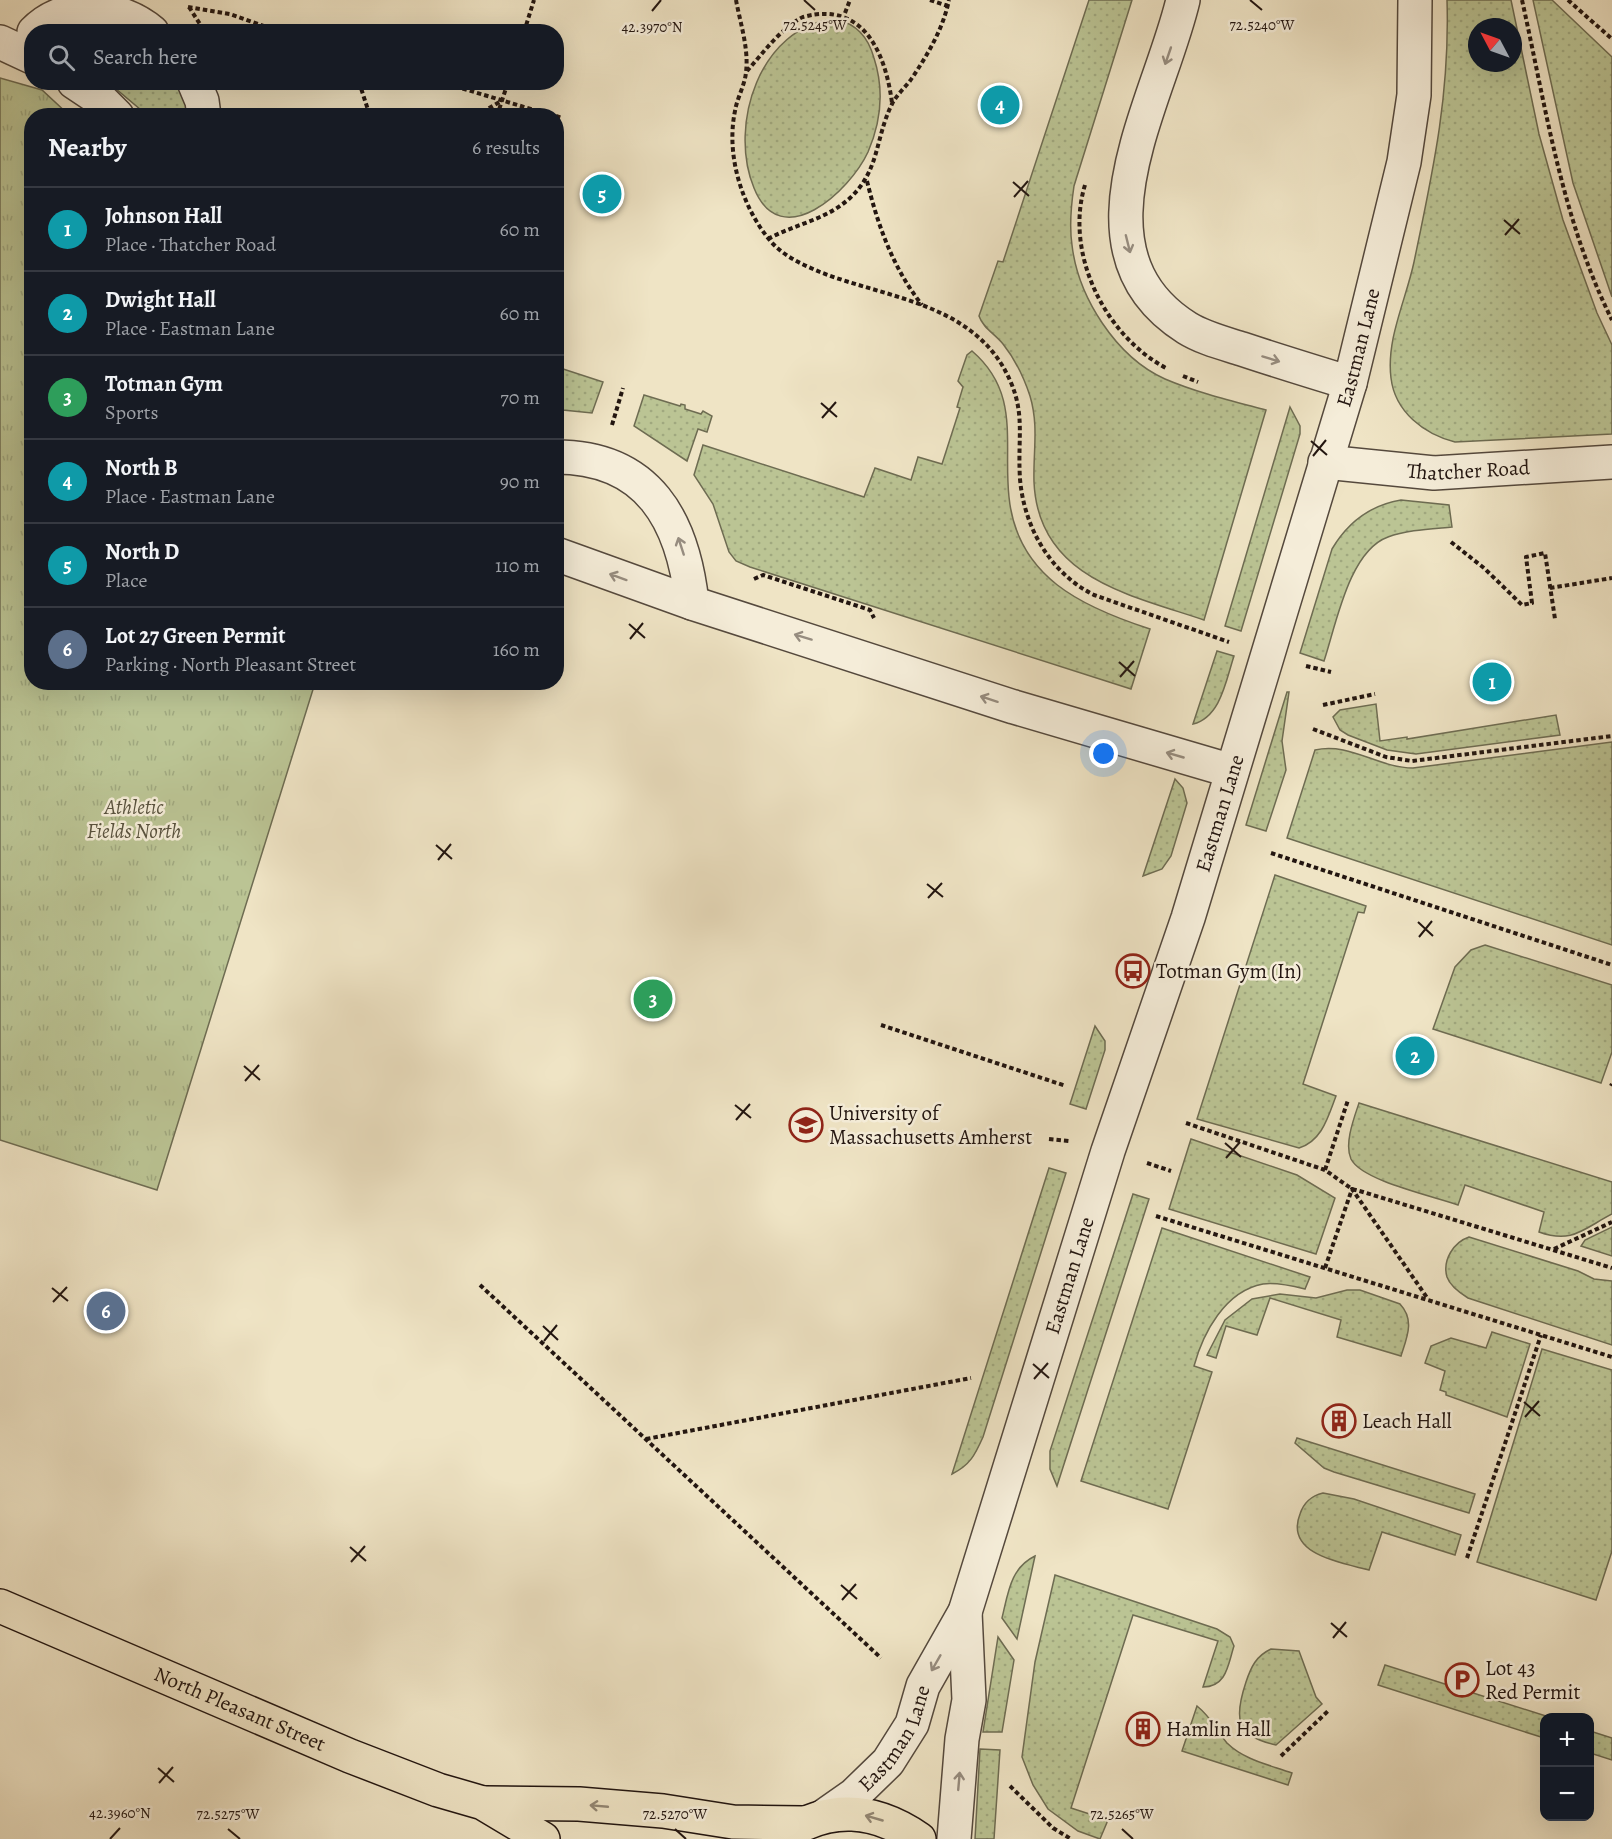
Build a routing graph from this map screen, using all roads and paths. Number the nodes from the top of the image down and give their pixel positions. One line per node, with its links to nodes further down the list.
1 (534, 0): 18 (path)
2 (736, 0): 20 (path)
3 (850, 0): 13 (path)
4 (930, 0): 11 (path)
5 (949, 0): 11 (path)
6 (1183, 0): 38 (street, one-way to 38)
7 (1415, 0): 38 (street, Eastman Lane)
8 (1522, 0): 37 (path)
9 (1568, 0): 19 (path)
10 (183, 3): 12 (path)
11 (948, 6): 27 (path)
12 (188, 7): 16 (path); 17 (path)
13 (845, 13): 20 (path); 27 (path)
14 (42, 24): 15 (street)
15 (138, 24)
16 (200, 24)
17 (258, 24)
18 (526, 24)
19 (1612, 39)
20 (746, 71): 35 (path)
21 (86, 90): 28 (street)
22 (196, 90): 29 (street)
23 (362, 90): 30 (path)
24 (467, 90): 26 (path)
25 (505, 90): 26 (path)
26 (502, 101): 31 (path); 32 (path); 33 (path)
27 (892, 103): 34 (path)
28 (109, 108)
29 (202, 108)
30 (367, 108)
31 (490, 108)
32 (500, 108)
33 (527, 108)
34 (867, 181): 35 (path); 36 (path)
35 (768, 239): 36 (path)
36 (922, 305): 54 (path)
37 (1612, 320)
38 (1350, 383): 44 (street, Eastman Lane)
39 (622, 388): 41 (path)
40 (601, 424): 41 (path)
41 (612, 426): 42 (path)
42 (620, 430)
43 (564, 458): 51 (street, one-way to 43)
44 (1325, 462): 45 (street, Thatcher Road); 61 (street, Eastman Lane)
45 (1612, 462)
46 (1450, 542): 50 (path)
47 (564, 557): 51 (street, one-way to 47)
48 (1612, 578): 50 (path)
49 (753, 580): 53 (path)
50 (1550, 588): 52 (path)
51 (692, 603): 61 (street, one-way to 51)
52 (1555, 619)
53 (876, 620)
54 (1237, 645)
55 (1313, 666): 56 (path)
56 (1331, 672)
57 (1375, 694): 58 (path)
58 (1323, 705)
59 (1313, 729): 60 (path)
60 (1612, 736)
61 (1232, 771): 87 (street, Eastman Lane)
62 (1271, 853): 63 (path)
63 (1612, 965)
64 (881, 1025): 65 (path)
65 (1066, 1086)
66 (1348, 1100): 71 (path)
67 (1186, 1124): 71 (path)
68 (1049, 1139): 69 (path)
69 (1077, 1141)
70 (1143, 1162): 72 (path)
71 (1325, 1170): 73 (path)
72 (1171, 1171)
73 (1352, 1189): 76 (path); 77 (path); 80 (path)
74 (1156, 1216): 77 (path)
75 (1612, 1222): 76 (path)
76 (1553, 1250): 78 (path)
77 (1325, 1268): 80 (path)
78 (1612, 1268)
79 (480, 1285): 84 (path)
80 (1429, 1300): 81 (path)
81 (1541, 1334): 82 (path); 85 (path)
82 (1612, 1357)
83 (971, 1378): 84 (path)
84 (645, 1439): 88 (path)
85 (1467, 1558)
86 (0, 1606): 92 (main road, North Pleasant Street)
87 (965, 1612): 93 (street, Eastman Lane, one-way to 93); 96 (street, Eastman Lane, one-way to 87)
88 (881, 1658)
89 (1328, 1711): 90 (path)
90 (1281, 1756)
91 (1010, 1786): 97 (path)
92 (483, 1803): 93 (main road, North Pleasant Street, one-way to 92); 94 (main road, North Pleasant Street)
93 (802, 1826): 95 (main road, North Pleasant Street, one-way to 93)
94 (543, 1839)
95 (918, 1839)
96 (954, 1839)
97 (1071, 1839)

